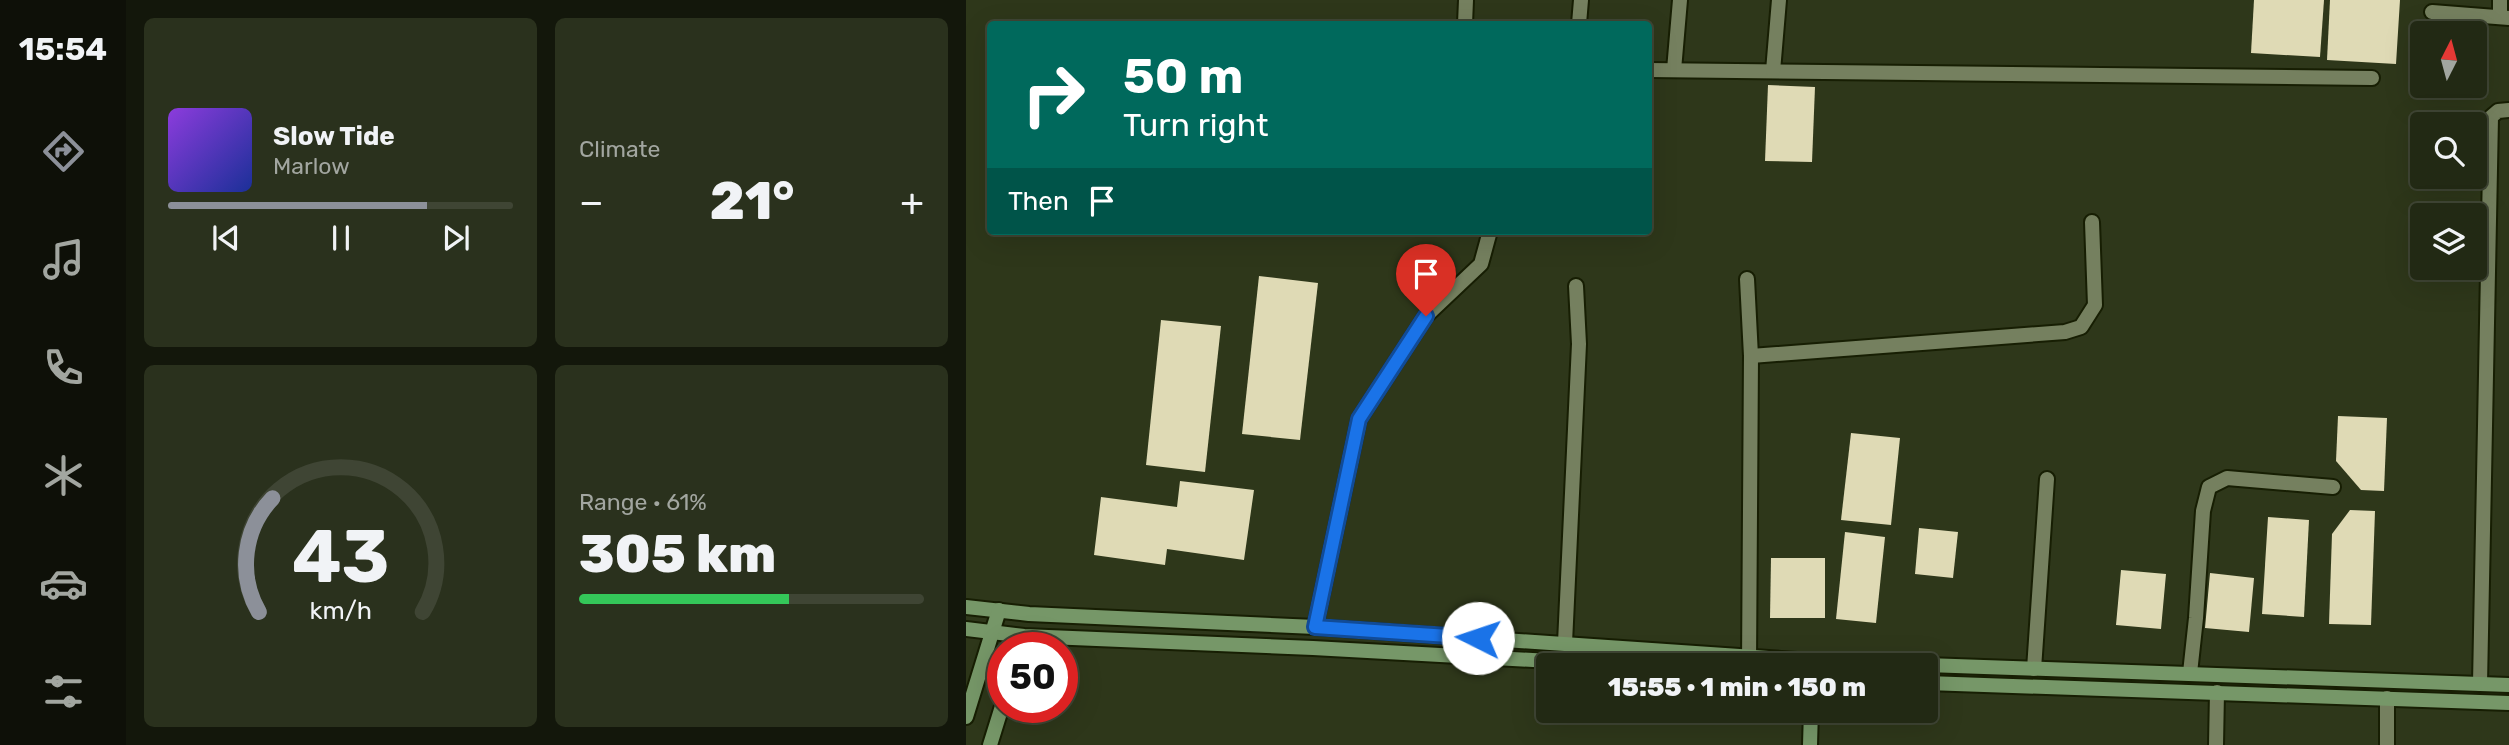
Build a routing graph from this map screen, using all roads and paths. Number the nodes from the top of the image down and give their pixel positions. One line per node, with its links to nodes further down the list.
1 (1465, 0): 8 (street)
2 (1581, 0): 9 (street)
3 (1680, 0): 11 (street)
4 (1779, 0): 12 (street)
5 (2500, 0): 7 (street)
6 (2432, 12): 7 (street)
7 (2504, 18)
8 (1465, 21)
9 (1579, 21)
10 (1652, 70): 11 (street)
11 (1674, 70): 12 (street)
12 (1773, 71): 13 (street)
13 (2372, 78)
14 (2509, 110): 42 (street)
15 (2092, 222): 19 (street)
16 (1489, 235): 25 (street)
17 (1747, 279): 19 (street)
18 (1576, 286): 31 (street)
19 (1751, 356): 36 (street)
20 (2047, 479): 39 (street)
21 (2333, 487): 40 (street)
22 (966, 607): 23 (main road)
23 (999, 610): 24 (main road); 28 (main road)
24 (1029, 614): 25 (main road); 29 (main road)
25 (1315, 627): 31 (main road); 32 (main road); 34 (main road)
26 (966, 629): 27 (main road)
27 (987, 632)
28 (992, 632)
29 (1024, 632)
30 (1078, 643): 32 (main road)
31 (1565, 643): 35 (main road)
32 (1313, 648): 37 (main road)
33 (987, 649): 47 (main road)
34 (1664, 653)
35 (1677, 653)
36 (1744, 653)
37 (1536, 660)
38 (1938, 666): 39 (main road)
39 (2034, 669): 40 (main road)
40 (2190, 673): 42 (main road)
41 (1938, 683): 44 (main road)
42 (2480, 684): 43 (main road)
43 (2509, 685)
44 (2217, 692): 45 (main road); 52 (street)
45 (2387, 698): 46 (main road); 53 (street)
46 (2509, 703)
47 (966, 717)
48 (996, 723): 50 (main road)
49 (1811, 723): 51 (main road)
50 (989, 745)
51 (1810, 745)
52 (2216, 745)
53 (2386, 745)

